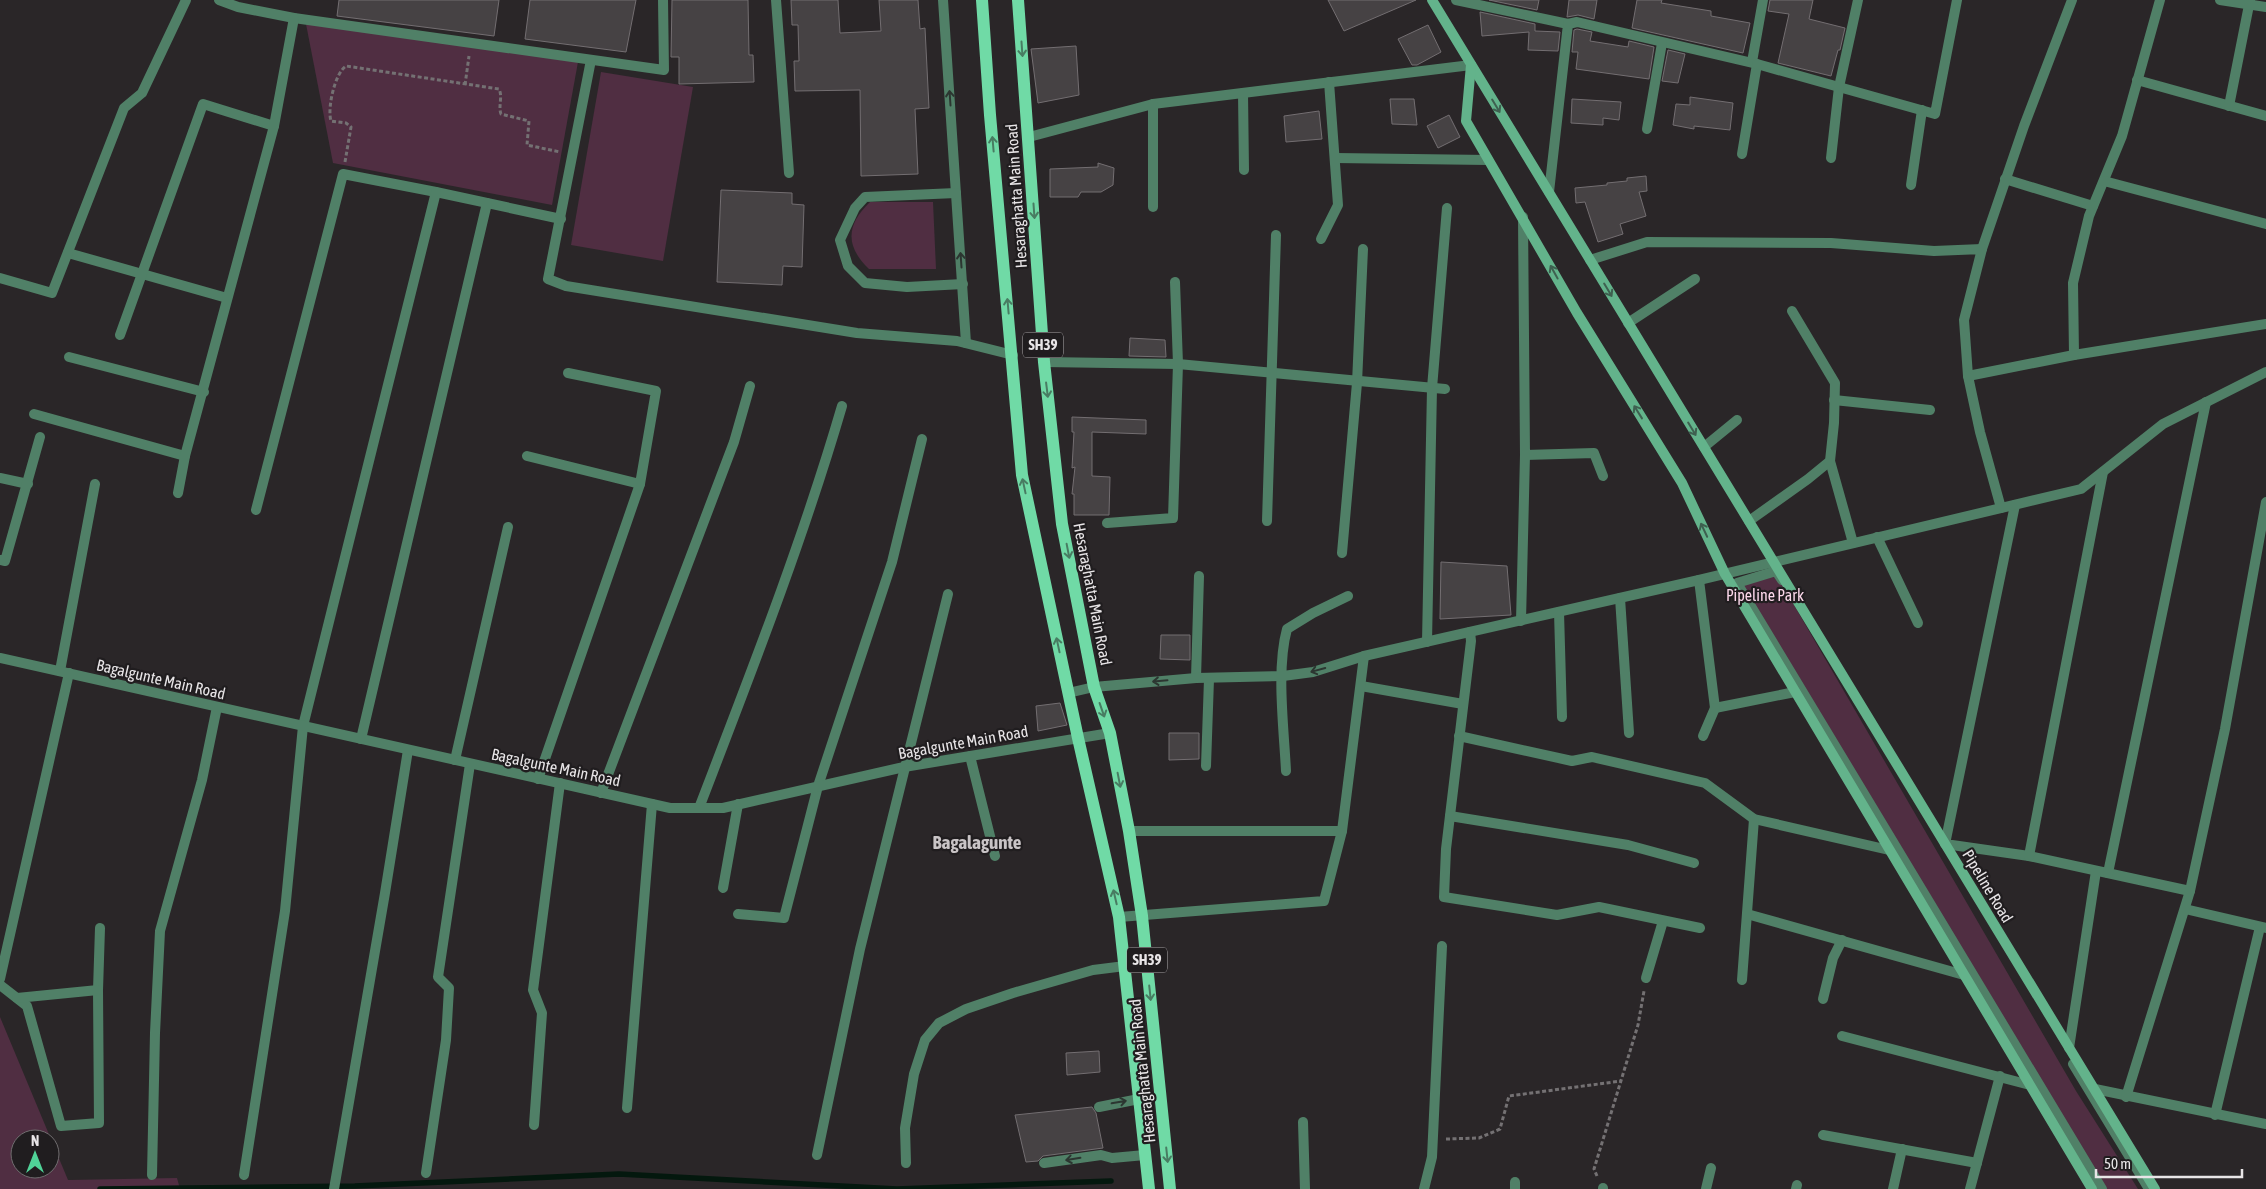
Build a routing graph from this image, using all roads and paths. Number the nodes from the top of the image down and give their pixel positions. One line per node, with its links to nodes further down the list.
1 (186, 0): 63 (street)
2 (219, 0): 17 (street)
3 (663, 0): 23 (street)
4 (776, 0): 44 (street)
5 (944, 0): 51 (street, one-way to 5)
6 (982, 0): 76 (main road, Hesaraghatta Main Road, one-way to 6)
7 (1018, 0): 37 (main road, Hesaraghatta Main Road / SH39, one-way to 37)
8 (1432, 0): 25 (main road, Pipeline Road)
9 (1456, 0): 20 (street)
10 (1763, 0): 24 (street)
11 (1858, 0): 29 (street)
12 (1957, 0): 33 (street)
13 (2072, 0): 46 (street)
14 (2160, 0): 26 (street)
15 (2220, 0): 16 (street)
16 (2250, 2): 18 (street); 32 (street)
17 (239, 4): 19 (street)
18 (2266, 7)
19 (294, 18): 21 (street); 35 (street)
20 (1568, 24): 22 (street); 50 (street)
21 (471, 43): 23 (street); 28 (path)
22 (1662, 43): 24 (street); 36 (street)
23 (591, 60): 38 (street)
24 (1755, 63): 29 (street); 39 (street)
25 (1471, 65): 27 (street); 42 (main road); 50 (main road, Pipeline Road, one-way to 50)
26 (2138, 80): 32 (street); 47 (street)
27 (1329, 82): 30 (street); 40 (street)
28 (465, 85): 38 (path); 45 (path)
29 (1839, 87): 33 (street); 41 (street)
30 (1243, 93): 31 (street); 43 (street)
31 (1153, 104): 37 (street); 54 (street)
32 (2229, 106): 34 (street)
33 (1922, 110): 48 (street)
34 (2266, 116)
35 (274, 126): 65 (street); 70 (street)
36 (1647, 129)
37 (1029, 137): 79 (main road, Hesaraghatta Main Road / SH39, one-way to 79)
38 (573, 154): 57 (street)
39 (1742, 154)
40 (1334, 158): 42 (street); 60 (street)
41 (1831, 158)
42 (1488, 160): 56 (main road)
43 (1244, 170)
44 (789, 173)
45 (343, 174): 49 (street); 113 (street)
46 (2006, 179): 53 (street); 62 (street)
47 (2104, 181): 53 (street); 58 (street)
48 (1911, 185)
49 (436, 192): 52 (street); 148 (street)
50 (1548, 192): 64 (main road, Pipeline Road)
51 (956, 194): 69 (street, one-way to 51); 69 (street)
52 (487, 203): 57 (street); 154 (street)
53 (2093, 206): 77 (street)
54 (1153, 207)
55 (1447, 208): 87 (street)
56 (1523, 216): 99 (street); 123 (main road, one-way to 56)
57 (560, 219): 75 (street)
58 (2266, 224)
59 (1276, 235): 83 (street)
60 (1320, 239)
61 (1364, 249): 85 (street)
62 (1982, 249): 64 (street); 84 (street)
63 (68, 253): 65 (street); 66 (street)
64 (1590, 260): 72 (main road, Pipeline Road, one-way to 72)
65 (140, 274): 70 (street); 74 (street)
66 (0, 278)
67 (1695, 279): 72 (street)
68 (1175, 282): 80 (street)
69 (963, 284): 75 (street)
70 (227, 298): 89 (street)
71 (1792, 311): 90 (street)
72 (1628, 323): 98 (main road, Pipeline Road, one-way to 98)
73 (2266, 324): 77 (street)
74 (120, 335)
75 (966, 343): 76 (street)
76 (1013, 355): 143 (main road, Hesaraghatta Main Road, one-way to 76)
77 (2074, 355): 84 (street)
78 (68, 357): 89 (street)
79 (1044, 362): 80 (street); 141 (main road, Hesaraghatta Main Road / SH39, one-way to 141)
80 (1178, 364): 83 (street); 116 (street)
81 (2266, 372): 91 (street)
82 (568, 374): 108 (street)
83 (1270, 374): 85 (street); 114 (street)
84 (1968, 376): 112 (street)
85 (1357, 383): 87 (street); 120 (street)
86 (750, 386): 165 (street)
87 (1432, 388): 88 (street); 133 (street)
88 (1445, 389)
89 (204, 392): 100 (street)
90 (1834, 400): 93 (street); 102 (street)
91 (2206, 402): 103 (street); 179 (street)
92 (842, 406): 168 (street)
93 (1930, 410)
94 (34, 414): 100 (street)
95 (1737, 420): 98 (street)
96 (40, 437): 106 (street)
97 (922, 439): 164 (street)
98 (1704, 448): 115 (main road, Pipeline Road)
99 (1525, 455): 104 (street); 130 (street)
100 (185, 456): 109 (street)
101 (527, 456): 108 (street)
102 (1830, 461): 115 (street); 119 (street)
103 (2103, 472): 111 (street); 176 (street)
104 (1603, 476)
105 (0, 478): 106 (street)
106 (28, 484): 121 (street)
107 (95, 484): 136 (street)
108 (640, 484): 162 (street)
109 (178, 493)
110 (2266, 502): 181 (street)
111 (2015, 505): 112 (street); 173 (street)
112 (2001, 508): 118 (street)
113 (256, 510)
114 (1267, 521)
115 (1748, 521): 122 (main road, Pipeline Road)
116 (1106, 523)
117 (508, 527): 157 (street)
118 (1877, 537): 119 (street); 131 (street)
119 (1852, 544): 122 (street)
120 (1342, 553)
121 (0, 560)
122 (1774, 562): 123 (street); 173 (main road, Pipeline Road)
123 (1725, 574): 125 (street); 142 (main road)
124 (1199, 576): 138 (street)
125 (1699, 580): 128 (street); 146 (street)
126 (948, 594): 160 (street)
127 (1348, 596): 137 (street)
128 (1620, 598): 129 (street); 150 (street)
129 (1559, 612): 130 (street); 147 (street)
130 (1520, 621): 132 (street)
131 (1918, 623)
132 (1470, 632): 133 (street); 144 (street)
133 (1427, 642): 134 (street)
134 (1364, 656): 137 (street, one-way to 137); 140 (street)
135 (0, 658): 136 (street, Bagalgunte Main Road)
136 (64, 672): 145 (street, Bagalgunte Main Road); 196 (street)
137 (1283, 676): 139 (street); 161 (street)
138 (1196, 678): 139 (street); 141 (street, one-way to 141)
139 (1209, 679): 159 (street)
140 (1361, 686): 144 (street); 172 (street)
141 (1094, 687): 143 (street); 149 (main road, Hesaraghatta Main Road / SH39, one-way to 149)
142 (1795, 692): 146 (street); 174 (main road)
143 (1068, 693): 153 (main road, Hesaraghatta Main Road)
144 (1463, 704): 151 (street)
145 (217, 707): 148 (street, Bagalgunte Main Road); 226 (street)
146 (1715, 708): 152 (street)
147 (1562, 717)
148 (303, 726): 154 (street, Bagalgunte Main Road); 227 (street)
149 (1110, 733): 153 (street, Bagalgunte Main Road); 171 (main road, Hesaraghatta Main Road / SH39, one-way to 171)
150 (1629, 733)
151 (1460, 736): 169 (street); 170 (street)
152 (1703, 736)
153 (1078, 738): 156 (street, Bagalgunte Main Road); 186 (main road, Hesaraghatta Main Road, one-way to 153)
154 (361, 739): 155 (street, Bagalgunte Main Road)
155 (408, 750): 157 (street, Bagalgunte Main Road); 228 (street)
156 (970, 756): 160 (street, Bagalgunte Main Road); 175 (street)
157 (455, 760): 158 (street, Bagalgunte Main Road)
158 (470, 764): 162 (street, Bagalgunte Main Road); 225 (street)
159 (1206, 766)
160 (904, 767): 164 (street, Bagalgunte Main Road); 219 (street)
161 (1286, 772)
162 (538, 779): 163 (street, Bagalgunte Main Road)
163 (560, 784): 165 (street, Bagalgunte Main Road); 215 (street)
164 (818, 786): 167 (street, Bagalgunte Main Road); 183 (street)
165 (601, 793): 166 (street, Bagalgunte Main Road)
166 (652, 804): 168 (street, Bagalgunte Main Road); 211 (street)
167 (738, 804): 168 (street, Bagalgunte Main Road); 180 (street)
168 (699, 808)
169 (1450, 816): 177 (street); 187 (street)
170 (1754, 819): 174 (street); 184 (street)
171 (1129, 831): 172 (street); 185 (main road, Hesaraghatta Main Road / SH39)
172 (1342, 831): 185 (street)
173 (1945, 844): 176 (street); 203 (main road, Pipeline Road)
174 (1889, 850): 194 (main road)
175 (995, 856)
176 (2029, 856): 178 (street)
177 (1694, 863)
178 (2096, 871): 179 (street); 203 (street)
179 (2108, 873): 181 (street)
180 (723, 888)
181 (2190, 891): 182 (street)
182 (2184, 909): 190 (street); 208 (street)
183 (738, 914)
184 (1747, 914): 191 (street); 197 (street)
185 (1142, 916): 186 (street); 230 (main road, Hesaraghatta Main Road / SH39, one-way to 230)
186 (1119, 917): 193 (main road, Hesaraghatta Main Road)
187 (1663, 921): 189 (street); 195 (street)
188 (100, 928): 199 (street)
189 (1700, 928)
190 (2263, 928): 212 (street)
191 (1842, 940): 194 (street); 201 (street)
192 (1442, 946): 217 (street)
193 (1125, 966): 209 (main road, Hesaraghatta Main Road); 221 (street)
194 (1964, 975): 206 (main road)
195 (1646, 978): 205 (path)
196 (0, 979)
197 (1742, 980)
198 (0, 985): 200 (street)
199 (98, 990): 200 (street); 200 (street)
200 (17, 998)
201 (1823, 999)
202 (1842, 1036): 204 (street)
203 (2069, 1048): 207 (main road, Pipeline Road)
204 (2000, 1076): 206 (street); 223 (street)
205 (1621, 1081): 217 (path); 233 (path)
206 (2030, 1085): 237 (main road)
207 (2094, 1089): 208 (street); 240 (main road, Pipeline Road)
208 (2126, 1097): 212 (street)
209 (1139, 1099): 210 (street, one-way to 209); 220 (main road, Hesaraghatta Main Road)
210 (1099, 1107)
211 (627, 1108)
212 (2215, 1115): 214 (street)
213 (1303, 1122): 231 (street)
214 (2266, 1124)
215 (534, 1125)
216 (1823, 1135): 218 (street)
217 (1433, 1139): 232 (street)
218 (1902, 1149): 223 (street); 235 (street)
219 (817, 1155)
220 (1145, 1155): 222 (street, one-way to 222); 229 (main road, Hesaraghatta Main Road)
221 (906, 1163)
222 (1044, 1163)
223 (1977, 1163): 236 (street)
224 (1711, 1168): 234 (street)
225 (426, 1173)
226 (152, 1175)
227 (244, 1175)
228 (334, 1189)
229 (1148, 1189)
230 (1170, 1189)
231 (1305, 1189)
232 (1424, 1189)
233 (1603, 1189)
234 (1706, 1189)
235 (1893, 1189)
236 (1970, 1189)
237 (2092, 1189)
238 (2102, 1189): 239 (street)
239 (2148, 1189)
240 (2155, 1189)

